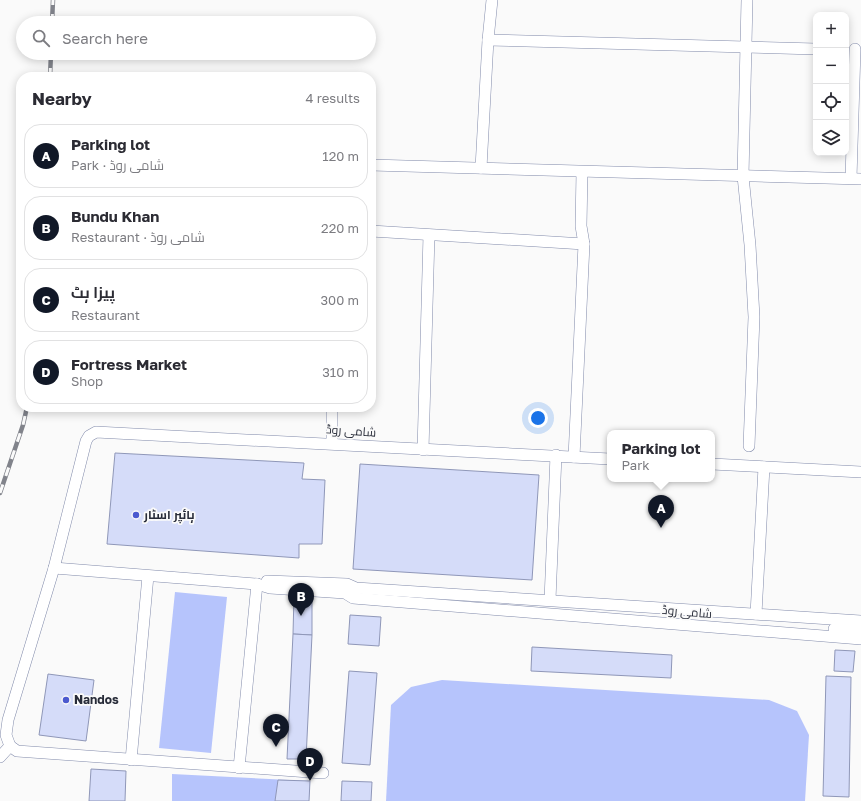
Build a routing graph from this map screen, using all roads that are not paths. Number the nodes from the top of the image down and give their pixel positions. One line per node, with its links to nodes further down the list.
1 (492, 0): 3 (street)
2 (747, 0): 4 (street)
3 (488, 40): 4 (street); 8 (street)
4 (745, 47): 5 (street); 10 (street)
5 (813, 49)
6 (854, 49): 11 (street)
7 (376, 165): 8 (street)
8 (481, 168): 9 (street)
9 (582, 172): 10 (street); 14 (street)
10 (743, 176): 11 (street); 17 (street)
11 (856, 178)
12 (376, 231): 13 (street)
13 (430, 235): 14 (street); 18 (street)
14 (584, 244): 20 (street)
15 (332, 412): 16 (street)
16 (332, 443): 18 (street, شامی روڈ); 25 (street, شامی روڈ)
17 (749, 446)
18 (423, 450): 19 (street, شامی روڈ)
19 (556, 455): 20 (street, شامی روڈ); 29 (street)
20 (574, 457): 21 (street, شامی روڈ)
21 (607, 459)
22 (715, 464): 23 (street)
23 (764, 467): 24 (street); 31 (street)
24 (861, 472)
25 (54, 568): 26 (street, شامی روڈ); 36 (street)
26 (148, 576): 27 (street, شامی روڈ); 38 (street)
27 (257, 584): 28 (street, شامی روڈ); 30 (street, شامی روڈ); 39 (street)
28 (512, 597): 29 (street, شامی روڈ); 30 (street)
29 (550, 600): 31 (street, شامی روڈ)
30 (512, 609): 33 (street, شامی روڈ)
31 (761, 618): 32 (street, شامی روڈ); 33 (street); 34 (street, شامی روڈ)
32 (861, 621)
33 (714, 627): 35 (street, شامی روڈ)
34 (861, 631)
35 (861, 639)
36 (10, 746): 37 (street); 38 (street)
37 (0, 757)
38 (130, 760): 39 (street)
39 (239, 768): 40 (street)
40 (323, 773)

